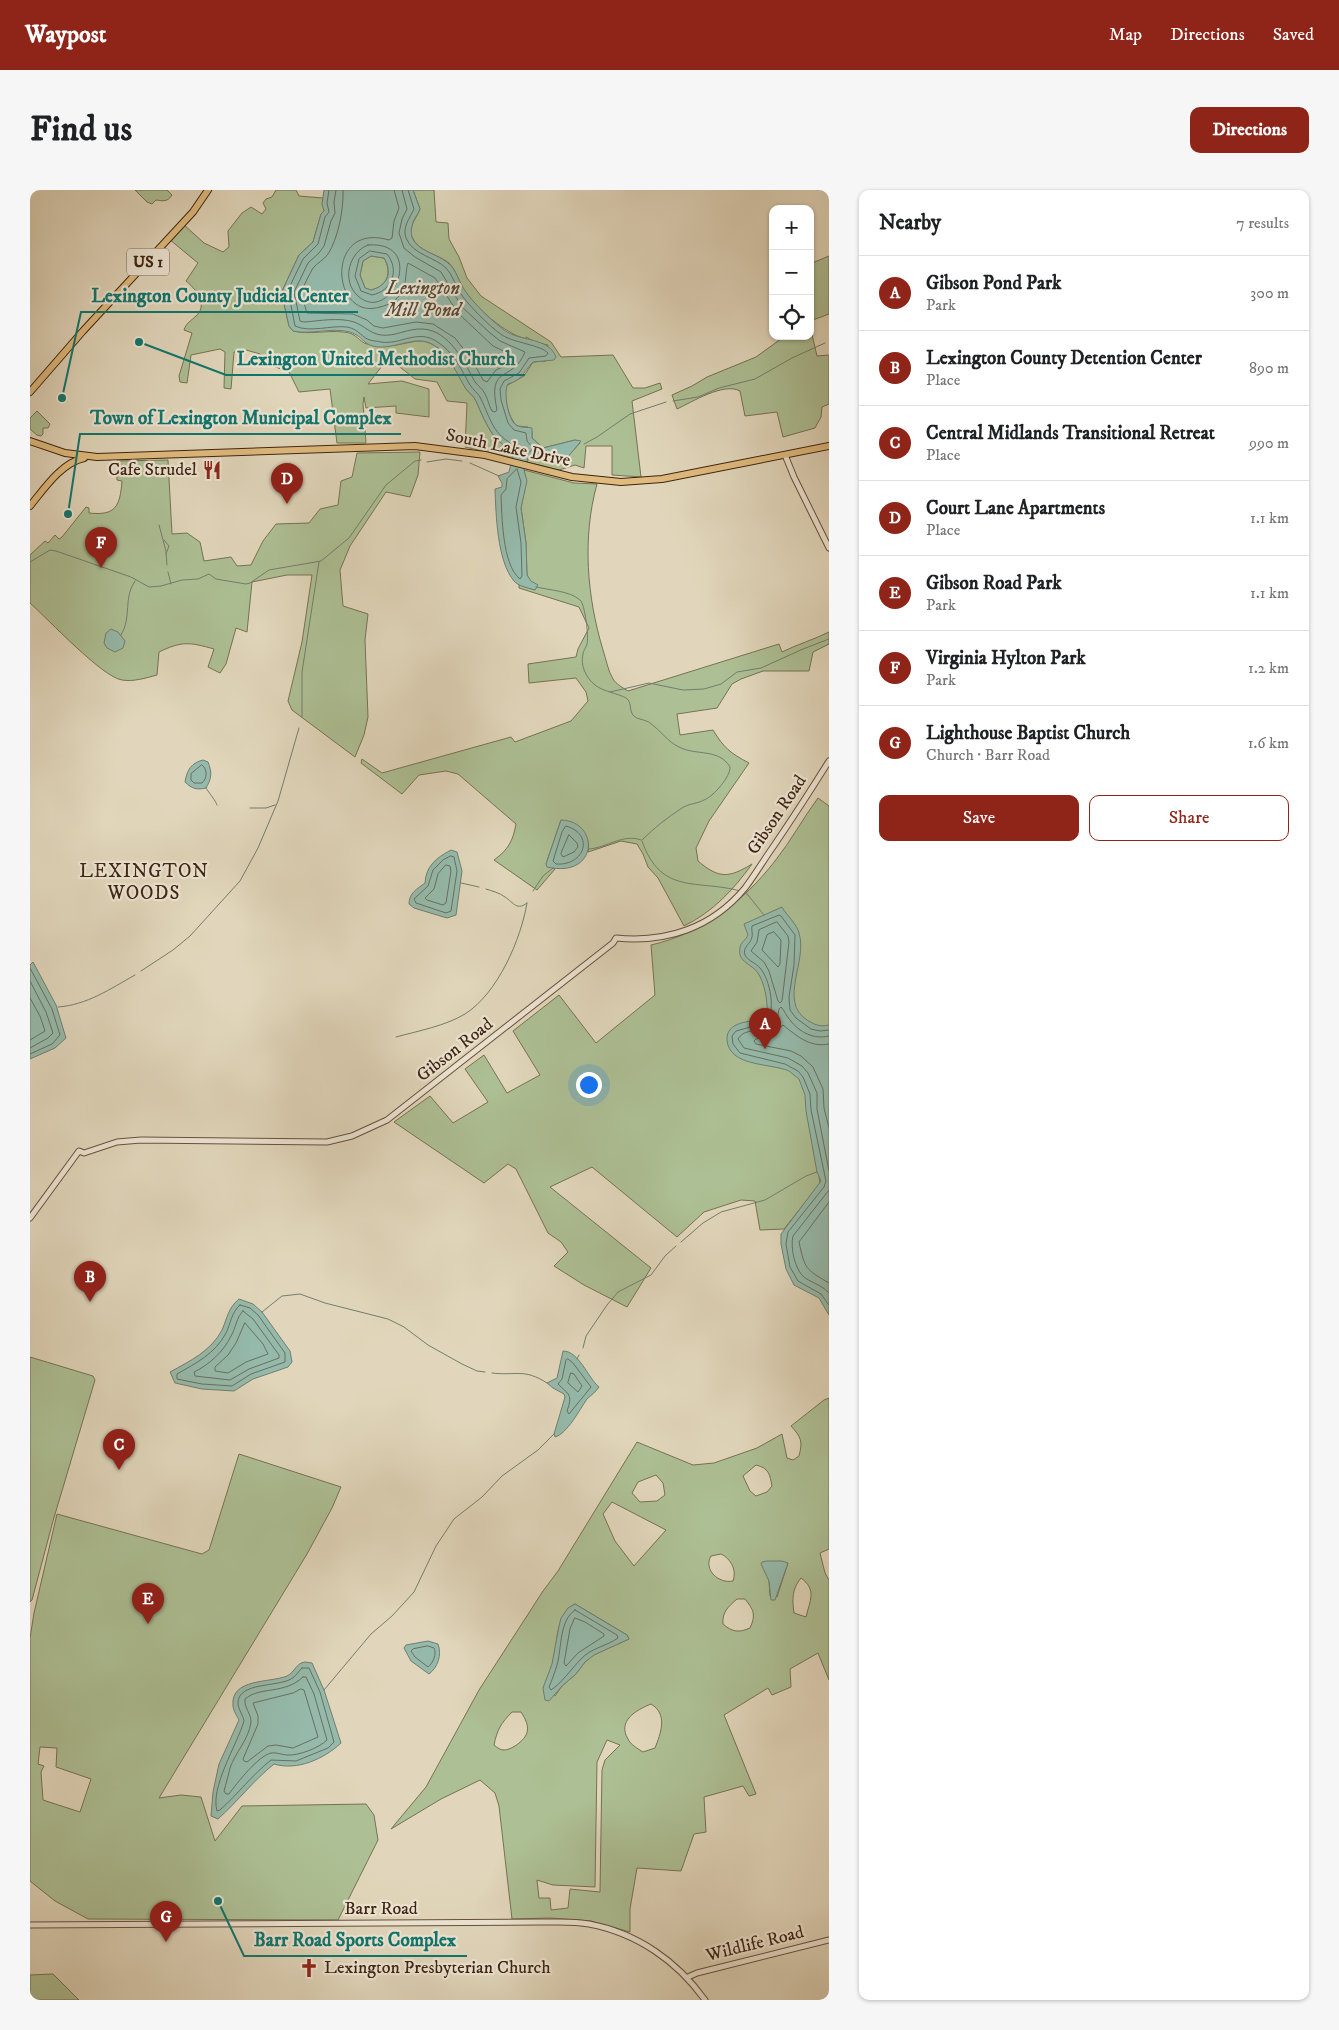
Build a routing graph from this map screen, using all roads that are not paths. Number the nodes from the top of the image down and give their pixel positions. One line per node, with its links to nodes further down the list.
1 (208, 190): 2 (main road, US 1)
2 (30, 392)
3 (30, 441): 5 (main road, South Lake Drive)
4 (829, 446): 6 (main road, South Lake Drive)
5 (65, 453): 7 (main road, South Lake Drive); 8 (main road)
6 (785, 455): 7 (main road, South Lake Drive); 10 (street)
7 (88, 457): 8 (main road)
8 (60, 471): 9 (main road)
9 (30, 506)
10 (829, 548)
11 (829, 761): 12 (street, Gibson Road)
12 (30, 1218)
13 (30, 1925): 15 (street, Barr Road)
14 (829, 1940): 15 (street, Wildlife Road)
15 (688, 1978): 16 (street, Barr Road)
16 (705, 2000)

